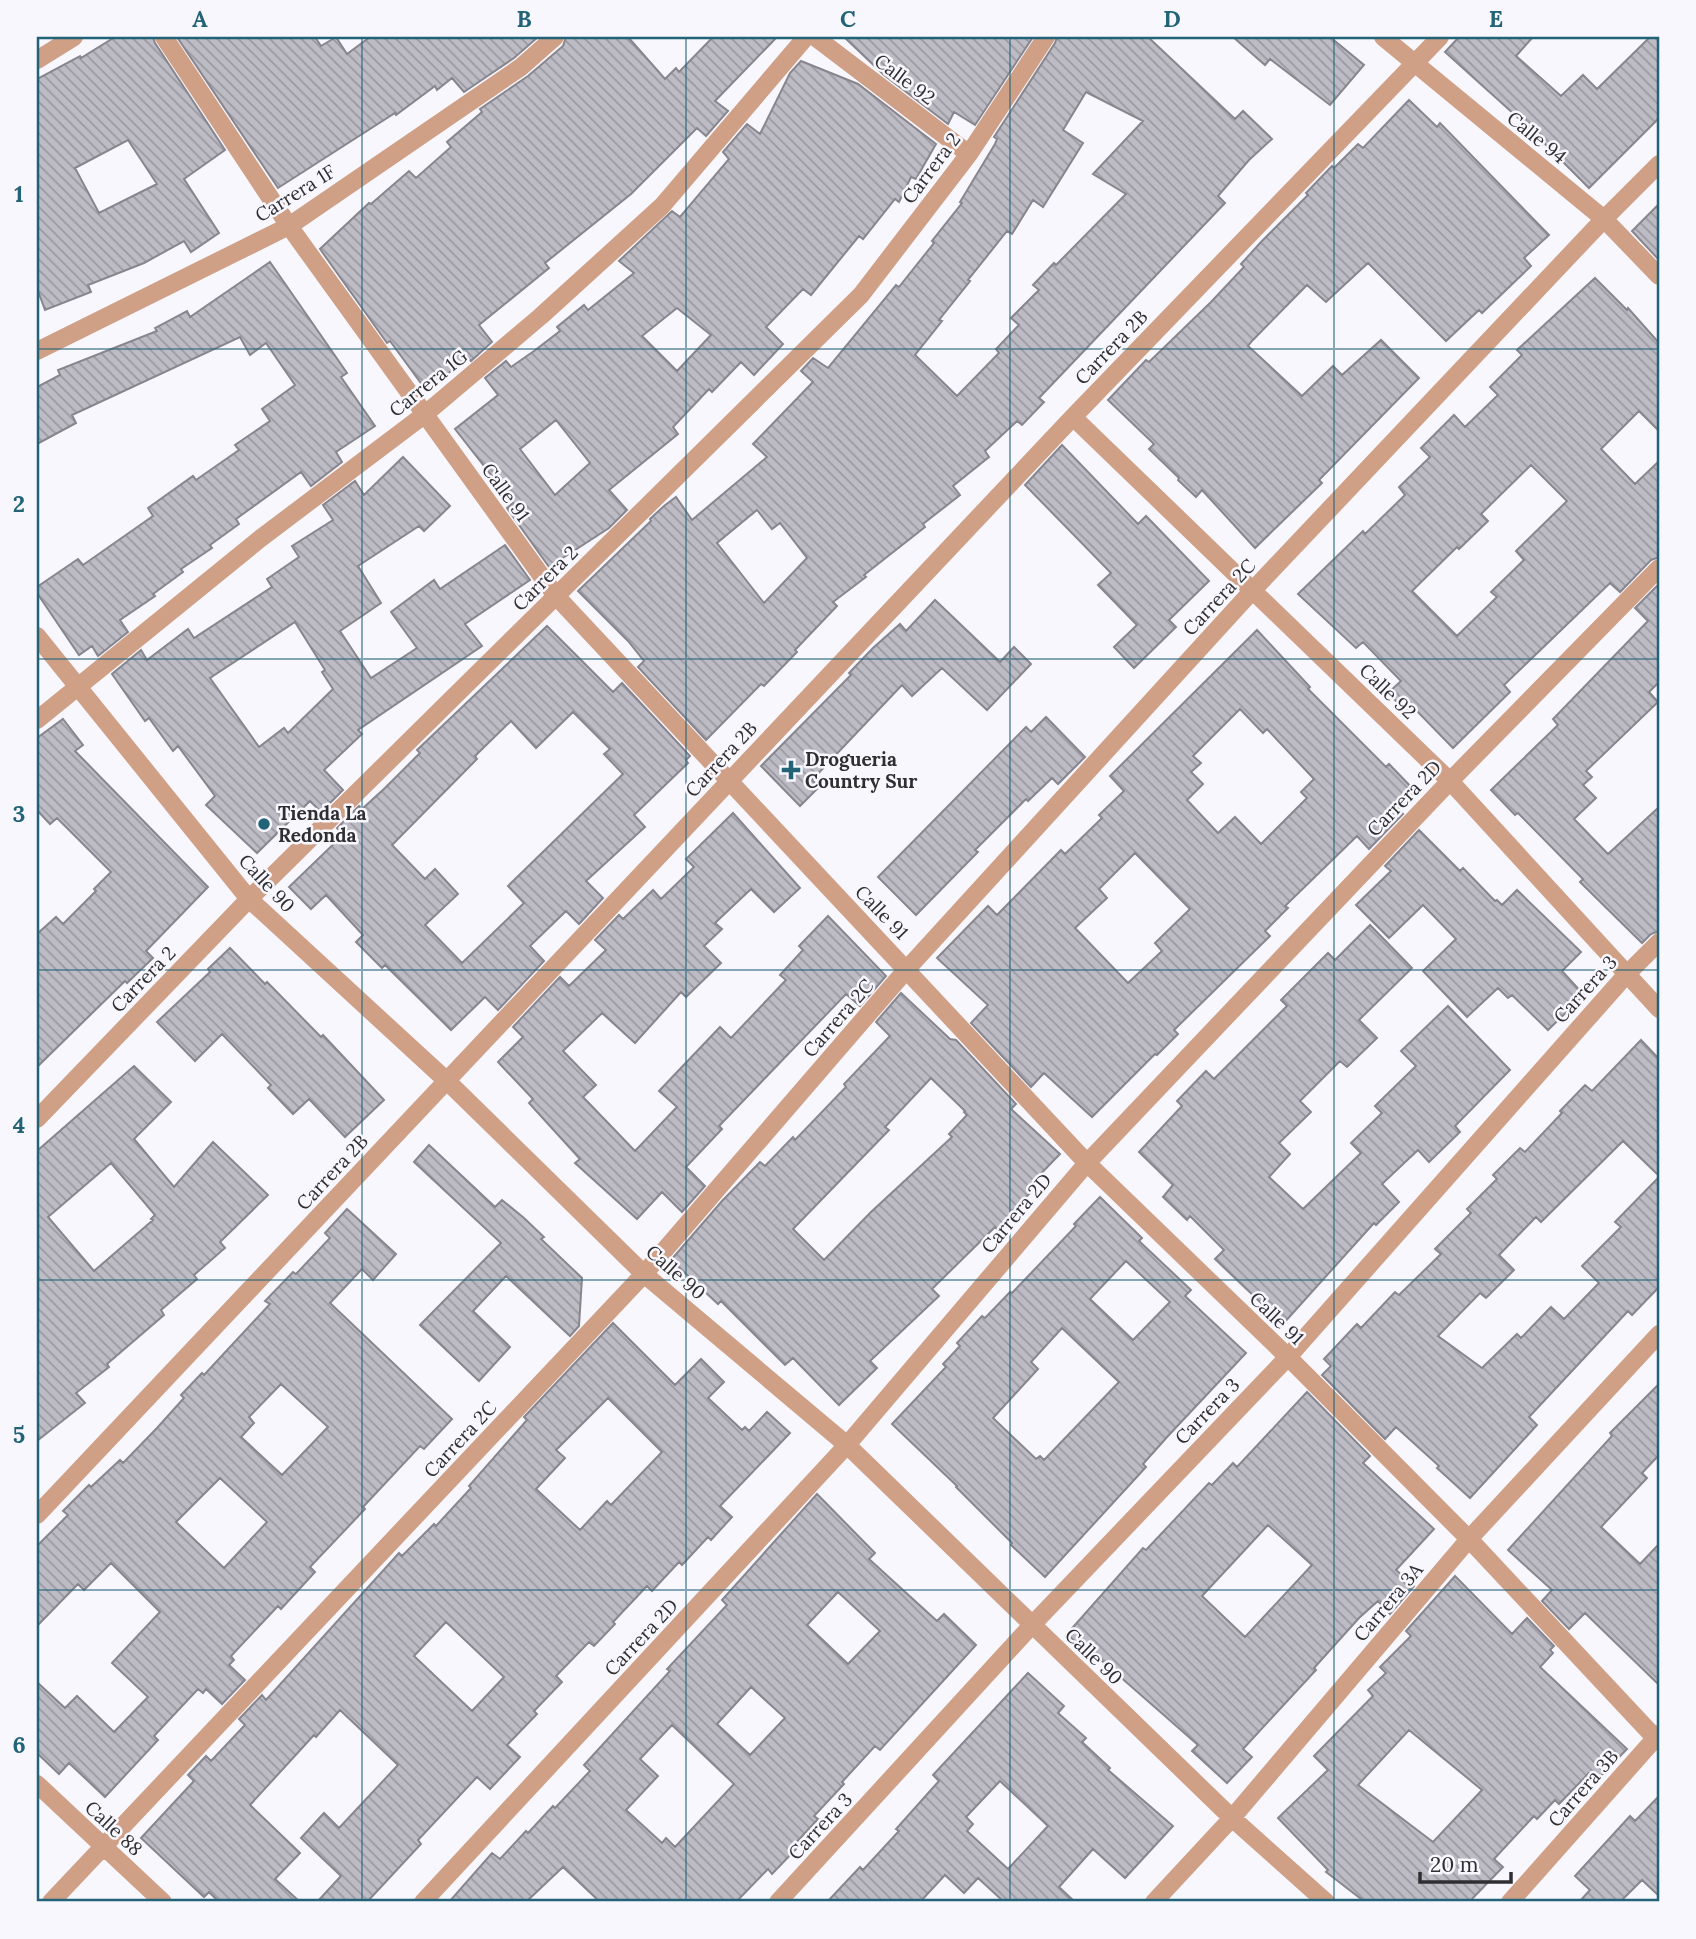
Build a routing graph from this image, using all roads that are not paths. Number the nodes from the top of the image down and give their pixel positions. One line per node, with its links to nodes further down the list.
1 (74, 37): 9 (street)
2 (164, 37): 14 (street, Calle 91)
3 (555, 37): 14 (street, Carrera 1F)
4 (806, 37): 17 (street, Carrera 1G)
5 (815, 37): 11 (street, Calle 92)
6 (1046, 37): 11 (street, Carrera 2)
7 (1383, 37): 10 (street, Calle 94)
8 (1440, 37): 10 (street, Carrera 2B)
9 (37, 60)
10 (1415, 63): 13 (street, Calle 94); 18 (street, Carrera 2B)
11 (969, 154): 21 (street, Carrera 2)
12 (1659, 164): 13 (street, Carrera 2C)
13 (1604, 219): 15 (street, Calle 94); 20 (street, Carrera 2C)
14 (289, 226): 16 (street, Carrera 1F); 17 (street, Calle 91)
15 (1659, 276)
16 (37, 351)
17 (424, 415): 21 (street, Calle 91); 23 (street, Carrera 1G)
18 (1073, 417): 20 (street, Calle 92); 25 (street, Carrera 2B)
19 (1659, 568): 26 (street, Carrera 2D)
20 (1253, 590): 26 (street, Calle 92); 29 (street, Carrera 2C)
21 (556, 596): 25 (street, Calle 91); 27 (street, Carrera 2)
22 (37, 636): 23 (street, Calle 90)
23 (78, 687): 24 (street, Carrera 1G); 27 (street, Calle 90)
24 (37, 720)
25 (729, 781): 29 (street, Calle 91); 32 (street, Carrera 2B)
26 (1450, 781): 30 (street, Calle 92); 34 (street, Carrera 2D)
27 (249, 899): 32 (street, Calle 90); 33 (street, Carrera 2)
28 (1659, 942): 30 (street, Carrera 3)
29 (907, 969): 34 (street, Calle 91); 35 (street, Carrera 2C)
30 (1626, 975): 31 (street, Calle 92); 37 (street, Carrera 3)
31 (1659, 1009)
32 (447, 1082): 35 (street, Calle 90); 39 (street, Carrera 2B)
33 (37, 1119)
34 (1087, 1163): 37 (street, Calle 91); 38 (street, Carrera 2D)
35 (644, 1274): 38 (street, Calle 90); 45 (street, Carrera 2C)
36 (1659, 1334): 40 (street, Carrera 3A)
37 (1288, 1357): 40 (street, Calle 91); 41 (street, Carrera 3)
38 (847, 1445): 41 (street, Calle 90); 48 (street, Carrera 2D)
39 (37, 1515)
40 (1469, 1539): 42 (street, Calle 91); 44 (street, Carrera 3A)
41 (1032, 1625): 44 (street, Calle 90); 49 (street, Carrera 3)
42 (1658, 1738): 52 (street, Carrera 3B)
43 (37, 1784): 45 (street, Calle 88)
44 (1232, 1818): 50 (street, Carrera 3A); 51 (street, Calle 90)
45 (104, 1847): 46 (street, Carrera 2C); 47 (street, Calle 88)
46 (51, 1902)
47 (163, 1902)
48 (423, 1902)
49 (778, 1902)
50 (1154, 1902)
51 (1326, 1902)
52 (1510, 1902)

